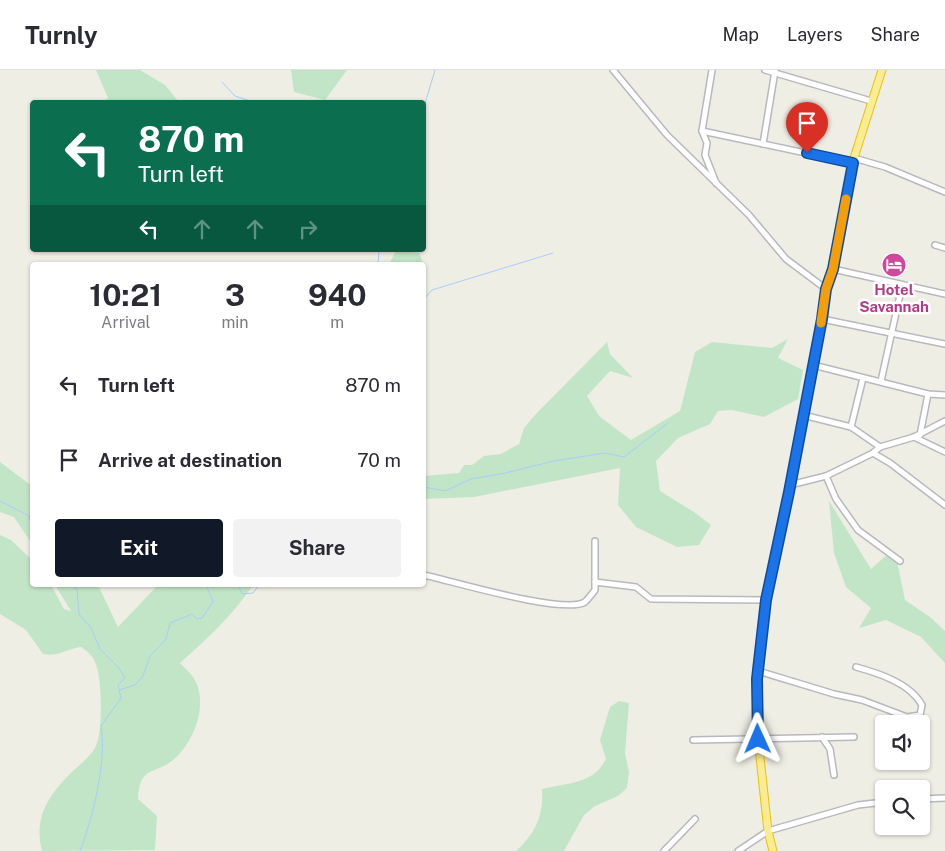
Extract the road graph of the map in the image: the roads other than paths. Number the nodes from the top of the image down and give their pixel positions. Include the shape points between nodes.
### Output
1 (613, 70) edge
2 (712, 70) edge
3 (764, 70) edge
4 (882, 70) edge
5 (775, 72) edge
6 (871, 101) junction
7 (702, 131) junction
8 (763, 144) junction
9 (854, 161) junction
10 (717, 187) junction
11 (945, 192) edge
12 (936, 245) dead end
13 (945, 248) edge
14 (833, 269) junction
15 (902, 286) junction
16 (826, 289) junction
17 (945, 294) edge
18 (822, 319) junction
19 (892, 332) junction
20 (945, 344) edge
21 (813, 365) junction
22 (864, 378) junction
23 (882, 381) junction
24 (928, 394) junction
25 (945, 395) edge
26 (803, 415) junction
27 (945, 421) edge
28 (851, 427) junction
29 (920, 435) junction
30 (914, 437) junction
31 (880, 448) junction
32 (945, 452) edge
33 (874, 453) junction
34 (826, 476) junction
35 (790, 485) junction
36 (945, 505) edge
37 (595, 541) dead end
38 (900, 561) dead end
39 (426, 575) edge
40 (595, 582) junction
41 (766, 600) junction
42 (856, 667) dead end
43 (758, 671) junction
44 (822, 737) junction
45 (854, 737) dead end
46 (758, 739) junction
47 (693, 740) dead end
48 (834, 775) dead end
49 (945, 798) edge
50 (930, 799) edge
51 (875, 803) edge
52 (695, 819) dead end
53 (768, 831) junction
54 (664, 851) edge
55 (738, 851) edge
56 (773, 851) edge

1 - 10 street via 667,135
2 - 7 street
3 - 5 street
4 - 6 highway
5 - 6 street
5 - 8 street
6 - 9 highway
7 - 8 street
7 - 10 street via 707,143 705,155
8 - 9 street
9 - 11 street via 885,167
9 - 14 highway
10 - 16 street via 749,215 786,259
12 - 13 street
14 - 15 street
14 - 16 highway
15 - 17 street
15 - 19 street
16 - 18 highway
18 - 19 street
18 - 21 highway
19 - 20 street
19 - 23 street
21 - 22 street
21 - 26 highway
22 - 23 street
22 - 28 street
23 - 24 street
24 - 25 street
24 - 29 street
26 - 28 street
26 - 35 highway
27 - 29 street
28 - 31 street
29 - 30 street
30 - 31 street
30 - 32 street
31 - 33 street
33 - 34 street
33 - 36 street
34 - 35 street
34 - 38 street via 836,499 858,530
35 - 41 highway
37 - 40 street
39 - 40 street via 495,594 564,606 584,602 595,590
40 - 41 street via 636,587 651,599
41 - 43 highway
42 - 43 street via 884,676 917,697 922,705 920,715 907,717 862,700
43 - 46 highway
44 - 45 street
44 - 46 street
44 - 48 street via 830,749
46 - 47 street
46 - 53 highway
49 - 50 street
51 - 53 street
52 - 54 street
53 - 55 street
53 - 56 highway

